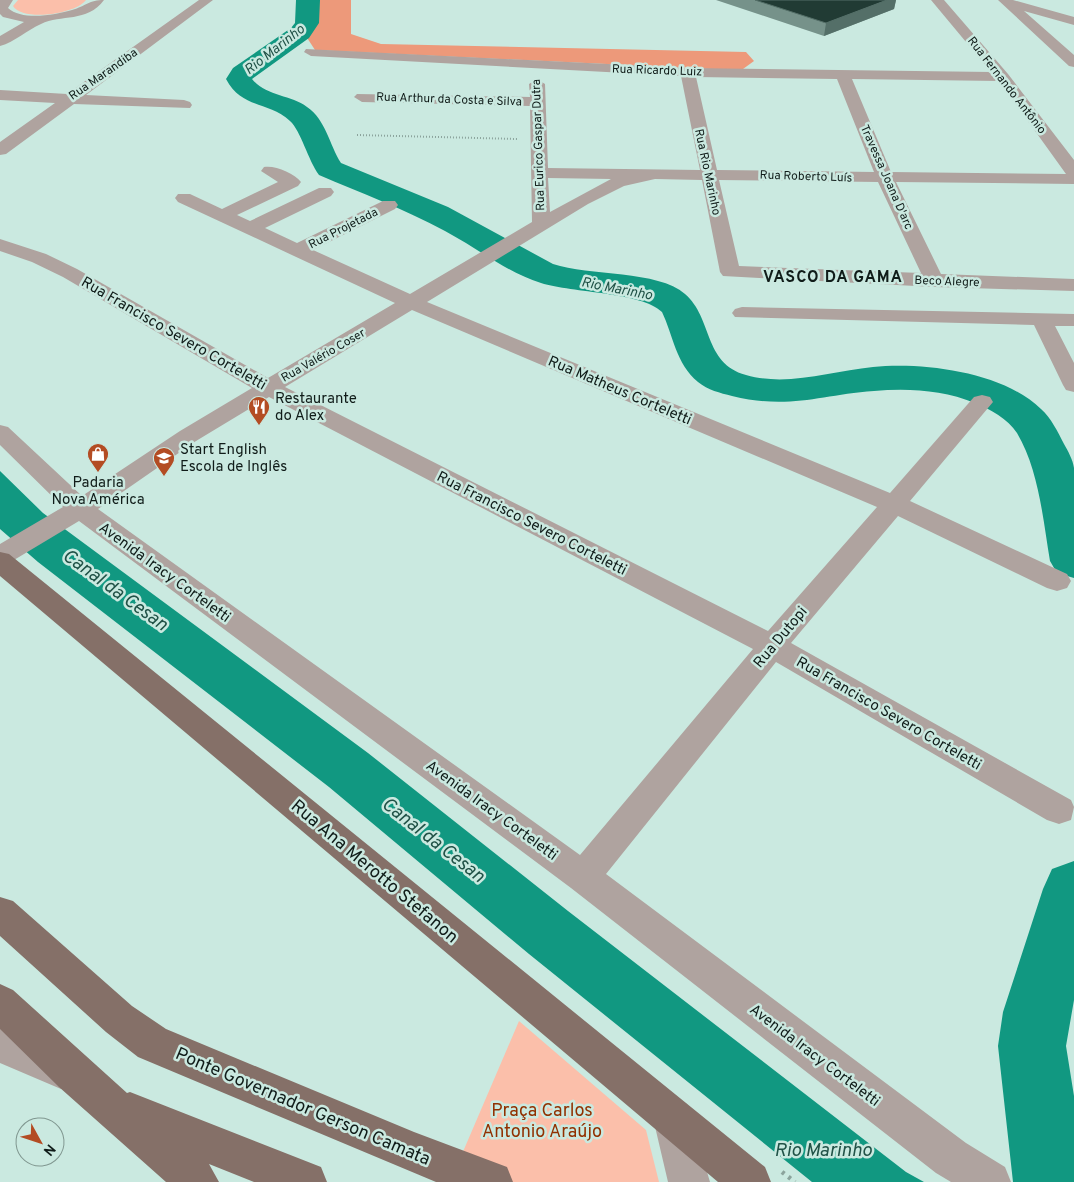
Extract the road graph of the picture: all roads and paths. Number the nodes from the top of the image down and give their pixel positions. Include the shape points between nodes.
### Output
1 (7, 0) edge
2 (98, 0) edge
3 (207, 0) edge
4 (937, 0) edge
5 (1005, 1) edge
6 (39, 19) junction
7 (1074, 21) edge
8 (0, 42) edge
9 (311, 52) dead end
10 (1074, 63) edge
11 (536, 66) junction
12 (688, 72) junction
13 (842, 73) junction
14 (1003, 77) junction
15 (0, 95) edge
16 (362, 96) dead end
17 (69, 99) junction
18 (537, 102) junction
19 (184, 105) dead end
20 (357, 135) dead end
21 (537, 140) junction
22 (0, 150) edge
23 (270, 171) dead end
24 (1074, 172) edge
25 (538, 173) junction
26 (656, 174) junction
27 (708, 174) junction
28 (885, 178) junction
29 (1074, 180) edge
30 (325, 192) dead end
31 (184, 198) dead end
32 (389, 205) dead end
33 (221, 216) junction
34 (541, 225) junction
35 (249, 229) junction
36 (0, 245) edge
37 (296, 251) junction
38 (730, 272) joint
39 (934, 281) junction
40 (1074, 285) edge
41 (410, 302) junction
42 (742, 313) dead end
43 (1041, 319) junction
44 (1074, 320) edge
45 (1074, 385) edge
46 (267, 387) junction
47 (982, 402) dead end
48 (0, 432) edge
49 (894, 504) junction
50 (68, 516) junction
51 (4, 555) edge
52 (1057, 581) dead end
53 (772, 646) junction
54 (1059, 810) dead end
55 (583, 877) junction
56 (0, 912) edge
57 (0, 1003) edge
58 (0, 1044) edge
59 (73, 1073) junction
60 (673, 1118) junction
61 (198, 1182) edge
62 (306, 1182) edge
63 (492, 1182) edge
64 (689, 1182) edge
65 (750, 1182) edge
66 (990, 1182) edge

1 - 6 street via 1,8 8,15
2 - 6 street via 80,12
3 - 17 street, Rua Marandiba
4 - 14 street, Rua Fernando Antônio
5 - 7 street
5 - 10 street
6 - 8 street
9 - 11 street, Rua Ricardo Luiz
11 - 12 street, Rua Ricardo Luiz
11 - 18 street, Rua Eurico Gaspar Dutra
12 - 13 street, Rua Ricardo Luiz
12 - 27 street, Rua Rio Marinho
13 - 14 street, Rua Ricardo Luiz
13 - 28 street, Travessa Joana D'arc
14 - 24 street, Rua Fernando Antônio
15 - 17 street
16 - 18 street, Rua Arthur da Costa e Silva
17 - 19 street
17 - 22 street, Rua Marandiba
18 - 21 street, Rua Eurico Gaspar Dutra
20 - 21 path
21 - 25 street, Rua Eurico Gaspar Dutra
23 - 33 street via 292,182
25 - 26 street, Rua Roberto Luís
25 - 34 street, Rua Eurico Gaspar Dutra
26 - 27 street, Rua Roberto Luís
26 - 34 street, Rua Valério Coser via 605,188
27 - 28 street, Rua Roberto Luís
27 - 38 street, Rua Rio Marinho
28 - 29 street, Rua Roberto Luís
28 - 39 street, Travessa Joana D'arc
30 - 35 street
31 - 33 street, Rua Matheus Corteletti
32 - 37 street, Rua Projetada
33 - 35 street, Rua Matheus Corteletti
34 - 41 street, Rua Valério Coser
35 - 37 street, Rua Matheus Corteletti
36 - 46 street, Rua Francisco Severo Corteletti via 70,273
37 - 41 street, Rua Matheus Corteletti
38 - 39 street, Beco Alegre
39 - 40 street, Beco Alegre
41 - 46 street, Rua Valério Coser
41 - 49 street, Rua Matheus Corteletti
42 - 43 street
43 - 44 street
43 - 45 street
46 - 50 street, Rua Valério Coser
46 - 53 street, Rua Francisco Severo Corteletti
47 - 49 street, Rua Dutopi
48 - 50 street, Avenida Iracy Corteletti
49 - 52 street, Rua Matheus Corteletti
49 - 53 street, Rua Dutopi
50 - 51 street, Rua Valério Coser
50 - 55 street, Avenida Iracy Corteletti
51 - 60 main road, Rua Ana Merotto Stefanon
53 - 54 street, Rua Francisco Severo Corteletti
53 - 55 street, Rua Dutopi
55 - 66 street, Avenida Iracy Corteletti via 951,1158
56 - 63 main road, Ponte Governador Gerson Camata via 119,1019 152,1043 414,1153
57 - 59 main road
58 - 59 street
59 - 61 main road
59 - 62 main road via 136,1116
60 - 64 street
60 - 65 main road, Rua Ana Merotto Stefanon

